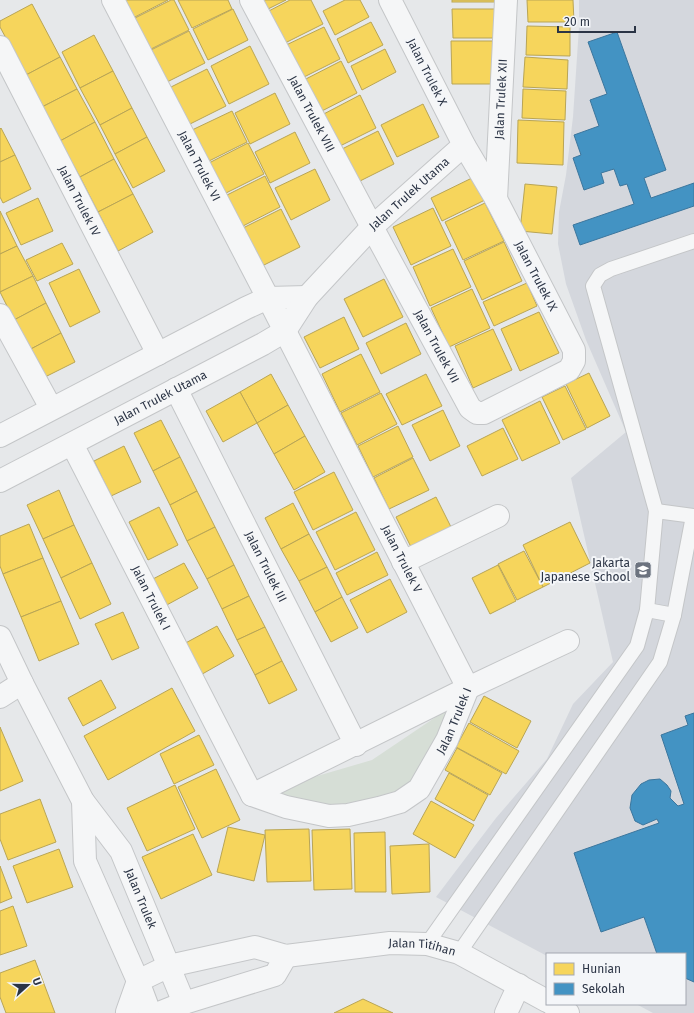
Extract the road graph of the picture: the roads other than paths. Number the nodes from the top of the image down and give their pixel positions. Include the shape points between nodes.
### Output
1 (113, 0) edge
2 (251, 0) edge
3 (390, 0) edge
4 (506, 0) edge
5 (0, 47) edge
6 (464, 144) junction
7 (496, 199) junction
8 (372, 227) junction
9 (694, 241) edge
10 (307, 297) junction
11 (268, 298) junction
12 (0, 315) edge
13 (285, 331) junction
14 (158, 354) junction
15 (176, 389) junction
16 (528, 390) joint
17 (51, 408) junction
18 (0, 436) edge
19 (72, 444) junction
20 (0, 481) edge
21 (656, 511) junction
22 (498, 516) dead end
23 (693, 516) edge
24 (403, 562) junction
25 (648, 610) junction
26 (674, 615) junction
27 (0, 637) edge
28 (568, 641) dead end
29 (22, 684) junction
30 (468, 688) junction
31 (0, 697) edge
32 (356, 744) junction
33 (252, 796) junction
34 (83, 801) junction
35 (427, 944) junction
36 (459, 953) junction
37 (286, 956) junction
38 (169, 966) junction
39 (138, 981) junction
40 (519, 985) junction
41 (546, 1000) edge
42 (184, 1003) junction
43 (554, 1005) edge
44 (128, 1013) edge
45 (150, 1013) edge
46 (159, 1013) edge
47 (506, 1013) edge
48 (568, 1013) edge

1 - 11 street, Jalan Trulek VI
2 - 8 street, Jalan Trulek VIII
3 - 6 street, Jalan Trulek X
4 - 7 street, Jalan Trulek XII
5 - 14 street, Jalan Trulek IV
6 - 7 street, Jalan Trulek IX
6 - 8 street, Jalan Trulek Utama
7 - 16 street, Jalan Trulek IX via 574,350 574,362 569,370
8 - 10 street, Jalan Trulek Utama
8 - 16 street, Jalan Trulek VII via 470,408 476,413 484,413
9 - 21 lane via 612,269 600,275 593,286
10 - 11 street
10 - 13 street, Jalan Trulek Utama
11 - 13 street, Jalan Trulek VI
11 - 14 street
12 - 17 street
13 - 15 street, Jalan Trulek Utama
13 - 24 street, Jalan Trulek V
14 - 17 street
15 - 19 street, Jalan Trulek Utama
15 - 32 street, Jalan Trulek III
17 - 18 street
19 - 20 street, Jalan Trulek Utama
19 - 33 street, Jalan Trulek I
21 - 23 lane
21 - 25 lane
22 - 24 street
23 - 26 lane
24 - 30 street, Jalan Trulek V
25 - 26 lane
25 - 35 lane via 637,646
26 - 36 lane via 660,662
27 - 29 street, Jalan Trulek
28 - 30 street
29 - 31 street
29 - 34 street, Jalan Trulek
30 - 32 street, Jalan Trulek I
30 - 33 street, Jalan Trulek I via 447,740 419,789 400,802 348,815 329,816 286,807
32 - 33 street, Jalan Trulek I
34 - 38 street, Jalan Trulek via 121,851
34 - 39 street, Jalan Trulek via 85,861
35 - 36 street, Jalan Titihan
35 - 37 street, Jalan Titihan via 390,943
36 - 40 street, Jalan Titihan
37 - 38 street, Jalan Titihan via 255,947
37 - 42 street via 275,975
38 - 39 street, Jalan Titihan
38 - 42 street, Jalan Trulek
39 - 44 street
39 - 45 street, Jalan Trulek
40 - 41 street, Jalan Titihan
40 - 47 street
42 - 46 street
43 - 48 street

